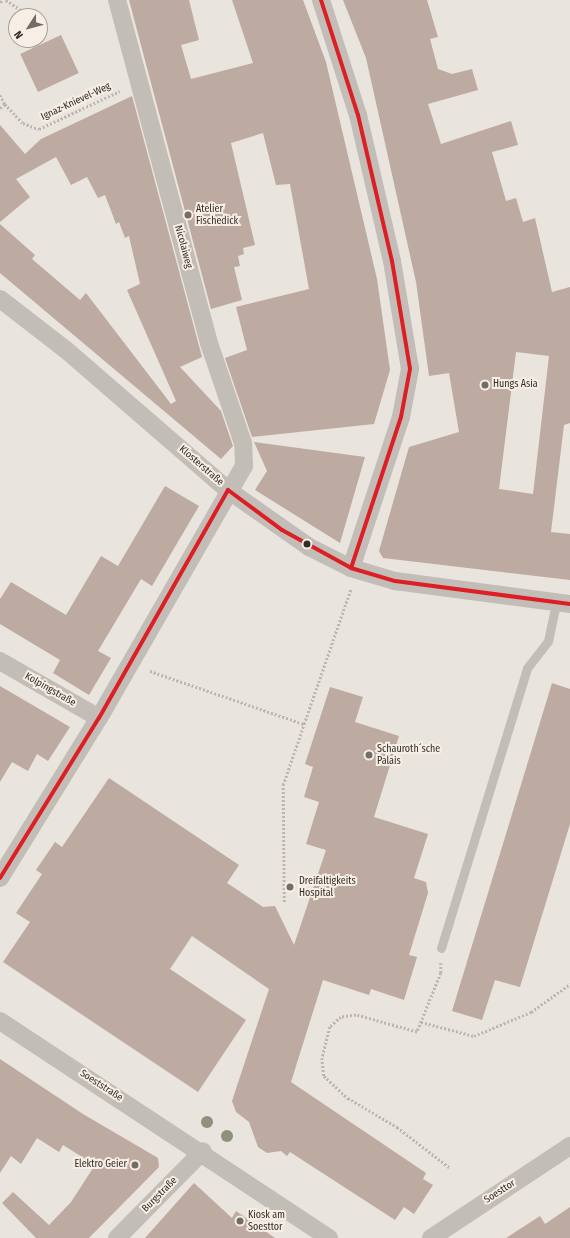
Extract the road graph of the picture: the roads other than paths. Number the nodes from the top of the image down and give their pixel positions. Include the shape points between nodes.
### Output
1 (117, 0) edge
2 (322, 0) edge
3 (0, 299) edge
4 (228, 490) junction
5 (354, 569) junction
6 (563, 604) edge
7 (0, 661) edge
8 (100, 718) junction
9 (0, 878) edge
10 (441, 948) road end
11 (0, 1021) edge
12 (570, 1146) edge
13 (203, 1151) junction
14 (117, 1238) edge
15 (329, 1238) edge
16 (431, 1238) edge

1 - 4 street, Nicolaiweg via 209,343 243,443 244,466
2 - 5 street via 358,115 392,262 410,369 401,418
3 - 4 street, Klosterstraße via 65,349
4 - 5 street, Klosterstraße via 282,530
4 - 8 street, Nicolaiweg
5 - 6 street, Klosterstraße via 395,581
6 - 10 lane via 548,641 526,668
7 - 8 street, Kolpingstraße
8 - 9 street, Nicolaiweg
11 - 13 street, Soeststraße
12 - 16 street, Soesttor
13 - 14 street, Burgstraße
13 - 15 street

